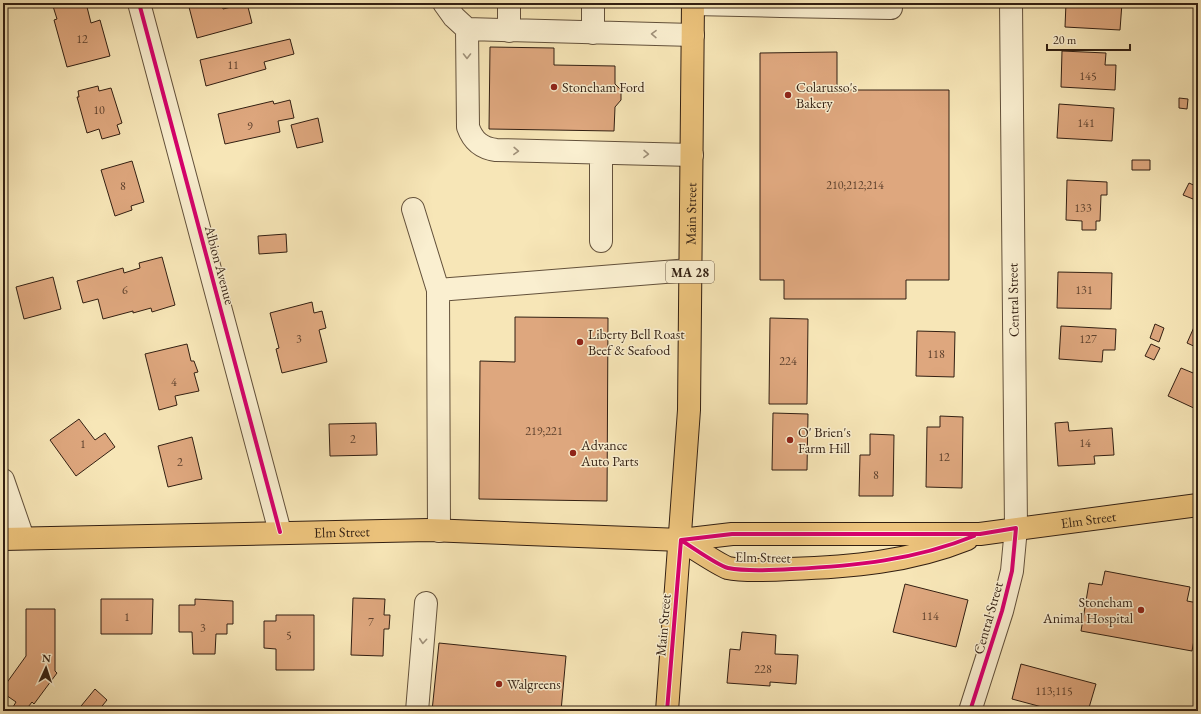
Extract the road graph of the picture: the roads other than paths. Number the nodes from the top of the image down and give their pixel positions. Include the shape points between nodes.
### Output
1 (139, 3) edge
2 (444, 3) edge
3 (509, 3) edge
4 (593, 3) edge
5 (891, 3) edge
6 (1010, 3) edge
7 (693, 4) edge
8 (781, 4) edge
9 (467, 29) junction
10 (509, 31) junction
11 (593, 33) junction
12 (693, 35) junction
13 (601, 153) junction
14 (692, 155) junction
15 (413, 208) dead end
16 (601, 241) dead end
17 (690, 270) junction
18 (438, 290) junction
19 (3, 480) edge
20 (1198, 504) edge
21 (1016, 528) junction
22 (439, 530) junction
23 (280, 532) junction
24 (980, 534) junction
25 (13, 538) edge
26 (681, 540) junction
27 (426, 603) dead end
28 (417, 711) edge
29 (667, 711) edge
30 (970, 711) edge

1 - 23 street, Albion Avenue
2 - 9 street
3 - 10 street
4 - 11 street
5 - 8 street via 891,8
6 - 21 street, Central Street
7 - 8 street
7 - 12 main road, Main Street / MA 28
9 - 10 street
9 -> 13 street via 468,127 476,142 485,148 496,150
10 - 11 street
12 -> 11 street
12 - 14 main road, Main Street / MA 28
13 -> 14 street
13 - 16 street
14 - 17 main road, Main Street / MA 28
15 - 18 street
17 - 18 street
17 - 26 main road, Main Street / MA 28 via 689,410
18 - 22 street
19 - 25 street
20 - 21 main road, Elm Street
21 - 24 main road, Elm Street
21 - 30 street, Central Street via 1012,571 1002,611
22 - 23 main road, Elm Street
22 - 26 main road, Elm Street
23 - 25 main road, Elm Street
24 - 26 main road, Elm Street via 732,534
24 - 26 main road, Elm Street via 935,551 888,561 843,567 773,570 727,568
26 - 29 main road, Main Street / MA 28
27 -> 28 street

